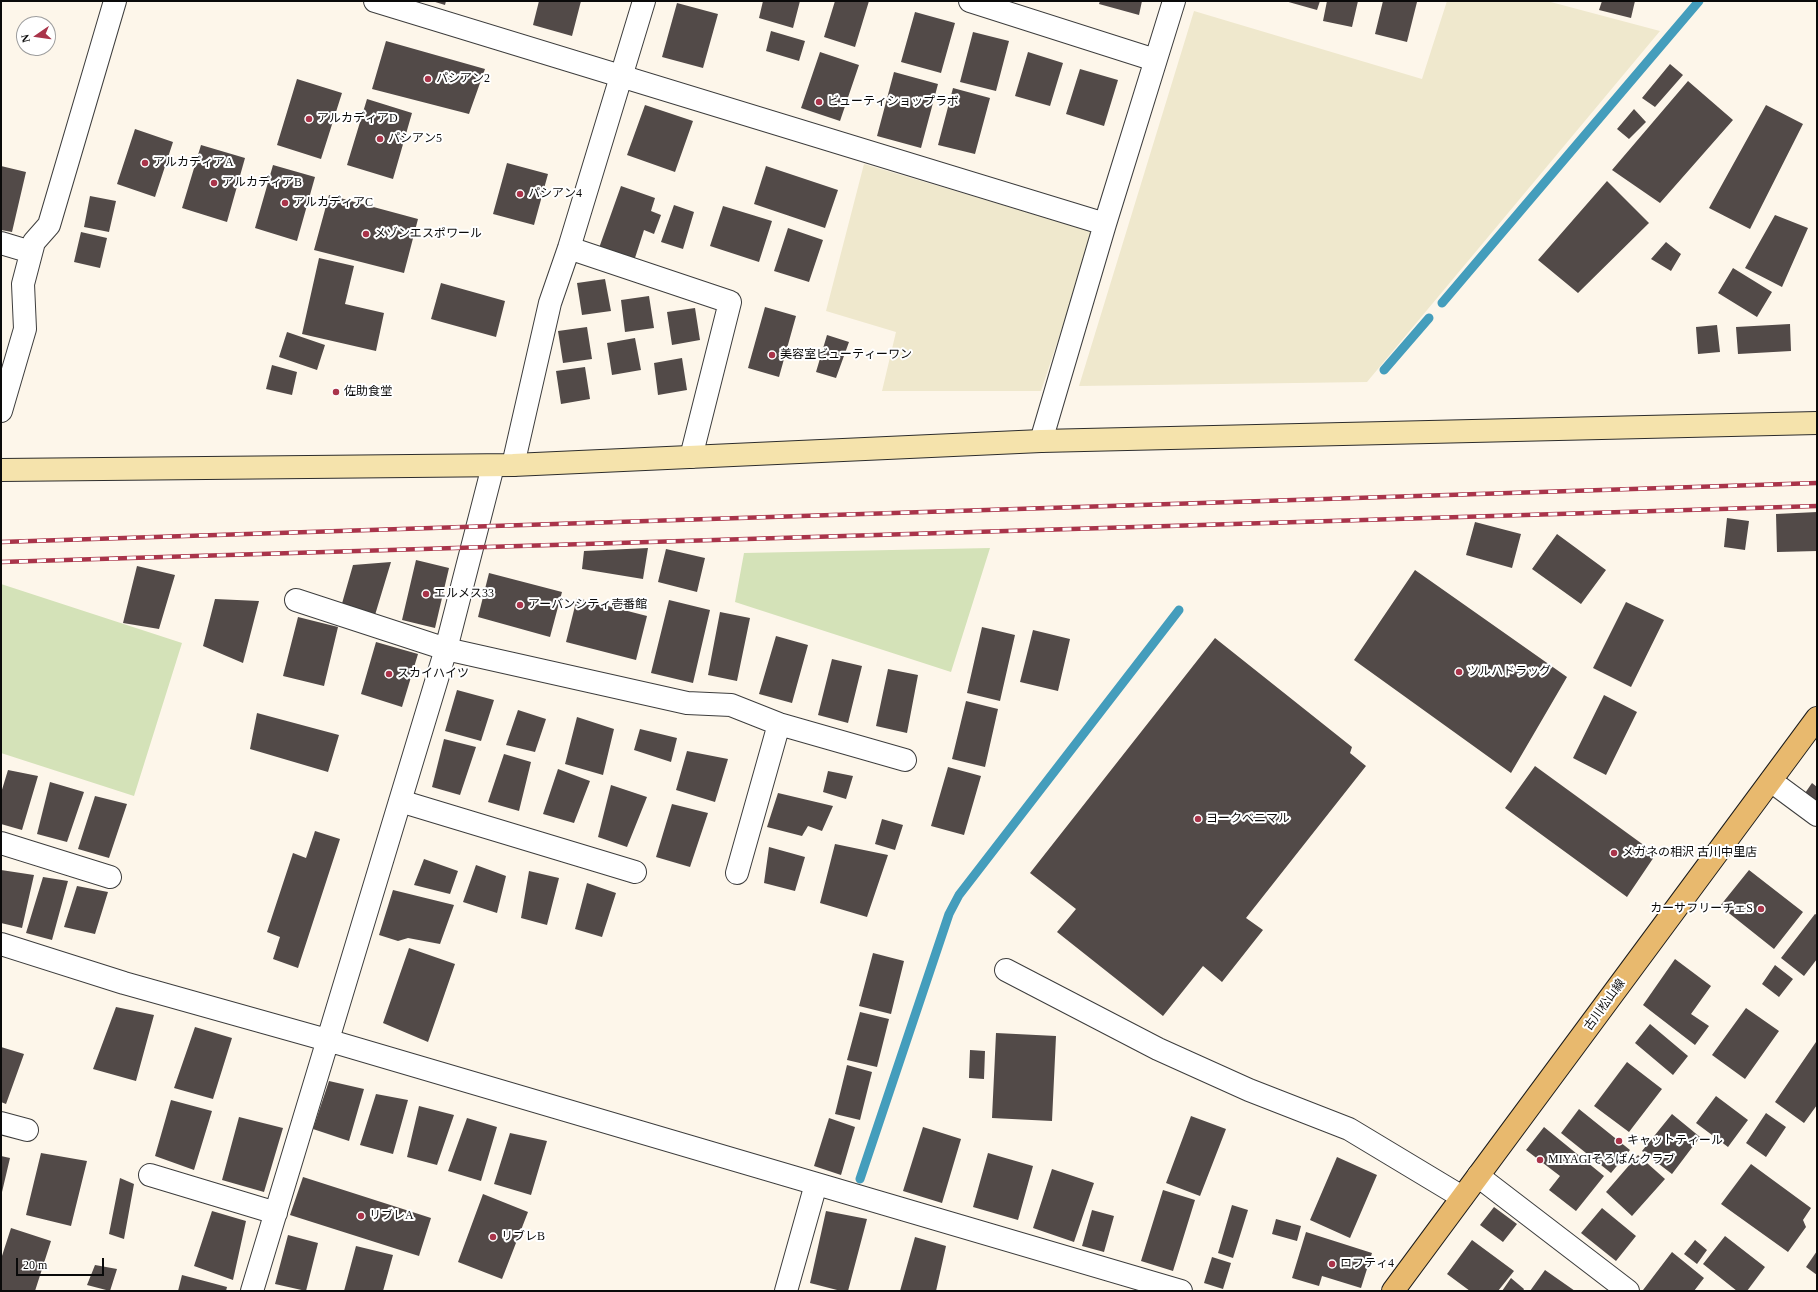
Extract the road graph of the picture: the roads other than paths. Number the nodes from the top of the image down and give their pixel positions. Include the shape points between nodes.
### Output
1 (115, 1) edge
2 (375, 1) edge
3 (644, 1) edge
4 (970, 1) edge
5 (1174, 1) edge
6 (1156, 60) junction
7 (621, 77) junction
8 (1105, 224) junction
9 (1, 243) edge
10 (569, 248) junction
11 (31, 252) junction
12 (1, 412) edge
13 (1817, 423) edge
14 (1040, 441) junction
15 (691, 457) junction
16 (503, 466) junction
17 (1, 470) edge
18 (296, 600) dead end
19 (446, 649) junction
20 (1817, 718) edge
21 (779, 724) junction
22 (905, 760) dead end
23 (1771, 781) junction
24 (400, 801) junction
25 (1817, 816) edge
26 (1, 843) edge
27 (635, 872) dead end
28 (737, 873) dead end
29 (110, 877) dead end
30 (1, 944) edge
31 (1006, 970) dead end
32 (327, 1040) junction
33 (1, 1123) edge
34 (27, 1130) dead end
35 (150, 1175) dead end
36 (1478, 1176) junction
37 (816, 1184) junction
38 (1462, 1197) junction
39 (276, 1213) junction
40 (254, 1291) edge
41 (786, 1291) edge
42 (1181, 1291) edge
43 (1393, 1291) edge
44 (1628, 1291) edge

1 - 11 street via 49,225 34,242
2 - 7 street
3 - 7 street
4 - 6 street
5 - 6 street
6 - 8 street
7 - 8 street
7 - 10 street
8 - 14 street
9 - 11 street
10 - 15 street via 730,302
10 - 16 street via 550,303
11 - 12 street via 22,284 25,329
13 - 14 street
14 - 15 street
15 - 16 street
16 - 17 street
16 - 19 street
18 - 19 street
19 - 21 street via 687,703 731,705
19 - 24 street
20 - 23 main road, 古川松山線
21 - 22 street
21 - 28 street
23 - 25 street
23 - 36 main road, 古川松山線
24 - 27 street
24 - 32 street
26 - 29 street
30 - 32 street via 124,983
31 - 38 street via 1158,1049 1249,1090 1349,1129
32 - 37 street
32 - 39 street
33 - 34 street
35 - 39 street
36 - 38 main road, 古川松山線
36 - 44 street
37 - 41 street
37 - 42 street
38 - 43 main road, 古川松山線
39 - 40 street

